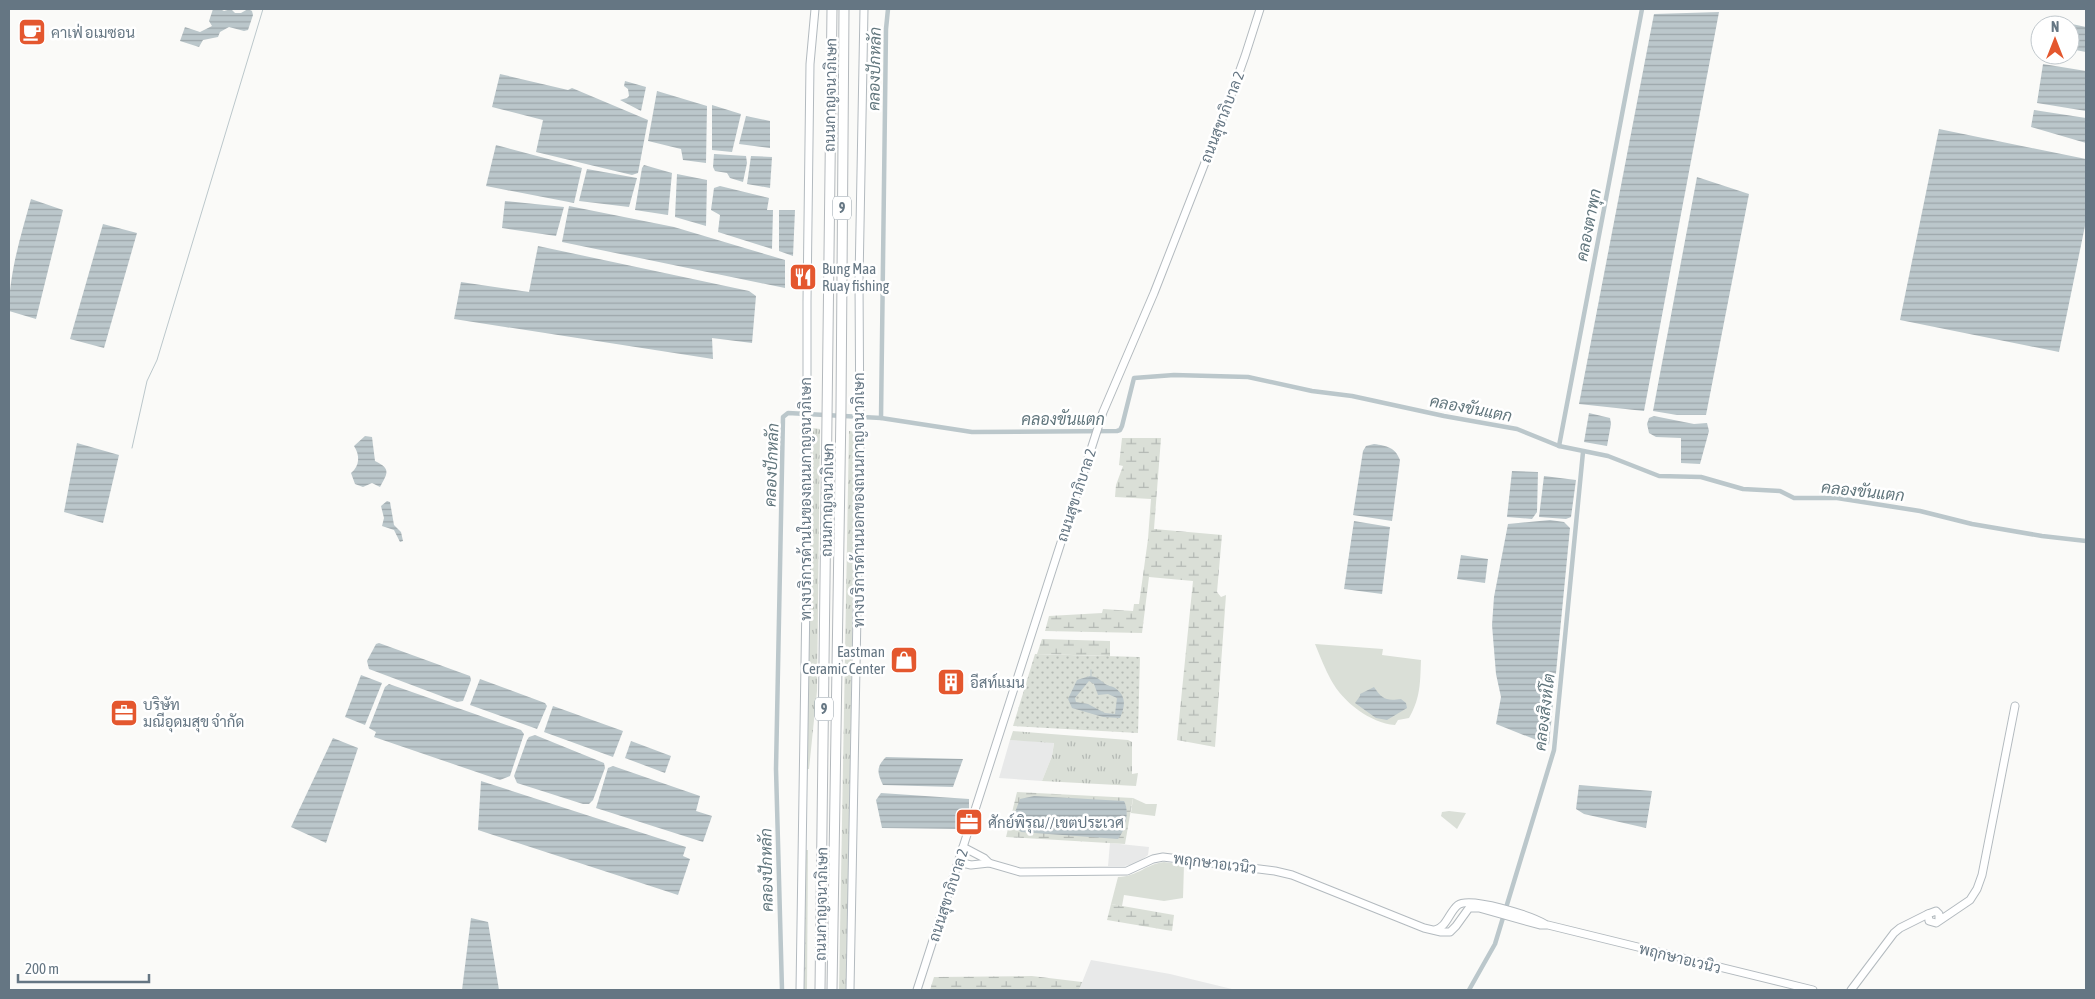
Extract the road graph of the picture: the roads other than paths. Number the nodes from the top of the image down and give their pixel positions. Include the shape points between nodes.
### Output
1 (815, 9) edge
2 (832, 9) edge
3 (844, 9) edge
4 (864, 9) edge
5 (1260, 9) edge
6 (2015, 706) dead end
7 (963, 847) junction
8 (958, 862) junction
9 (989, 863) junction
10 (1483, 907) junction
11 (1938, 916) junction
12 (1929, 918) junction
13 (1435, 930) junction
14 (800, 990) edge
15 (818, 990) edge
16 (832, 990) edge
17 (850, 990) edge
18 (917, 990) edge
19 (1813, 990) edge
20 (1851, 990) edge

1 - 14 street, ทางบริการด้านในของถนนกาญจนาภิเษก via 810,64
2 - 15 highway, ถนนกาญจนาภิเษก / 9
3 - 16 highway, ถนนกาญจนาภิเษก / 9
4 - 17 street, ทางบริการด้านนอกของถนนกาญจนาภิเษก
5 - 7 street, ถนนสุขาภิบาล 2 via 1226,109 1102,416
6 - 11 street via 1980,882 1970,900 1950,914
7 - 8 street, ถนนสุขาภิบาล 2
7 - 9 street, พฤกษาอเวนิว
8 - 9 street, พฤกษาอเวนิว via 971,865
8 - 18 street, ถนนสุขาภิบาล 2
9 - 13 street, พฤกษาอเวนิว via 1020,872 1127,871 1163,857 1254,868 1292,875
10 - 13 street via 1469,908 1450,932
10 - 13 street, พฤกษาอเวนิว via 1467,901 1461,903 1444,925
10 - 19 street, พฤกษาอเวนิว
11 - 12 street via 1934,923
11 - 12 street via 1932,911
12 - 20 street via 1916,920 1894,933

